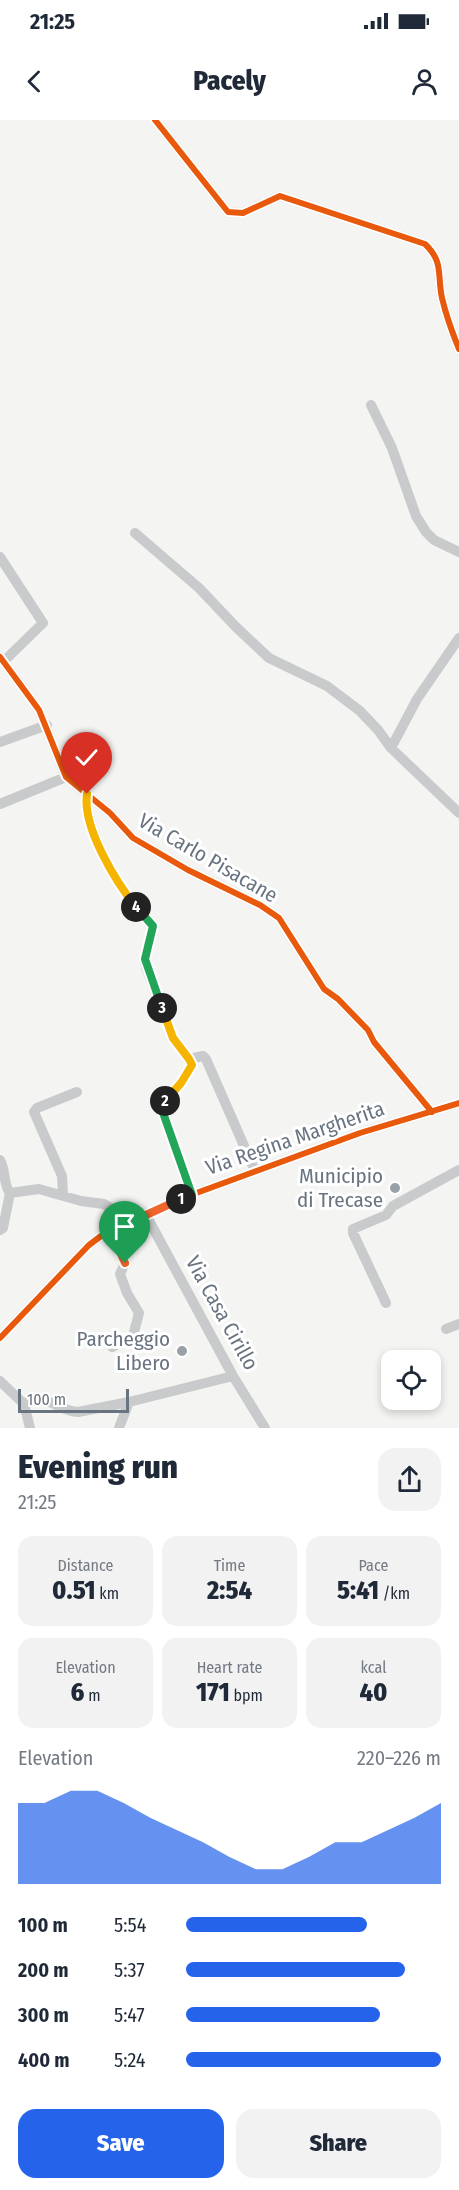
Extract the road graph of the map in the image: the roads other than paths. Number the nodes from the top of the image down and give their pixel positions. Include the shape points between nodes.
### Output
1 (155, 120) edge
2 (459, 349) edge
3 (371, 405) dead end
4 (135, 533) dead end
5 (459, 552) edge
6 (0, 557) edge
7 (459, 638) edge
8 (2, 659) edge
9 (46, 725) junction
10 (0, 742) edge
11 (391, 748) junction
12 (66, 777) junction
13 (87, 794) junction
14 (0, 804) edge
15 (459, 813) edge
16 (189, 1059) junction
17 (77, 1092) dead end
18 (459, 1103) edge
19 (432, 1112) junction
20 (0, 1161) edge
21 (459, 1170) edge
22 (255, 1171) junction
23 (10, 1193) junction
24 (63, 1195) junction
25 (192, 1195) junction
26 (146, 1215) junction
27 (116, 1228) junction
28 (0, 1230) edge
29 (386, 1303) dead end
30 (24, 1311) junction
31 (459, 1324) edge
32 (446, 1329) dead end
33 (0, 1338) edge
34 (0, 1345) edge
35 (112, 1347) dead end
36 (233, 1376) junction
37 (0, 1381) edge
38 (129, 1402) junction
39 (24, 1404) junction
40 (30, 1428) edge
41 (119, 1428) edge
42 (265, 1428) edge

1 - 2 street via 228,212 243,213 280,196 425,244 435,254 442,297
3 - 5 street via 392,448 416,516 434,540
4 - 11 street via 200,588 268,658 335,693 360,711
6 - 8 street via 43,623
7 - 11 street via 417,699
8 - 9 street, Via Carlo Pisacane
9 - 10 street
9 - 12 street, Via Carlo Pisacane
11 - 15 street
12 - 13 street, Via Carlo Pisacane
12 - 14 street
13 - 16 street via 88,811 102,850 128,897 153,926 146,967 173,1038
13 - 19 street, Via Carlo Pisacane via 133,838 279,918 324,989 368,1030
16 - 22 street via 206,1059
16 - 25 street via 192,1068 161,1107
17 - 24 street via 34,1112 62,1176
18 - 19 street, Via Regina Margherita
19 - 22 street, Via Regina Margherita
20 - 23 street
21 - 29 street via 393,1206 386,1215 352,1229
22 - 25 street, Via Regina Margherita
23 - 24 street via 39,1189
23 - 28 street
24 - 27 street via 114,1210
25 - 26 street, Via Regina Margherita
26 - 27 street, Via Regina Margherita
26 - 36 street, Via Casa Cirillo
27 - 30 street, Via Regina Margherita via 95,1239
27 - 35 street via 125,1263 120,1274 139,1310 133,1336
30 - 33 street
30 - 34 street via 24,1319
31 - 32 street
36 - 38 street
36 - 42 street, Via Casa Cirillo
37 - 39 street
38 - 39 street via 78,1412 39,1398
38 - 41 street
39 - 40 street

